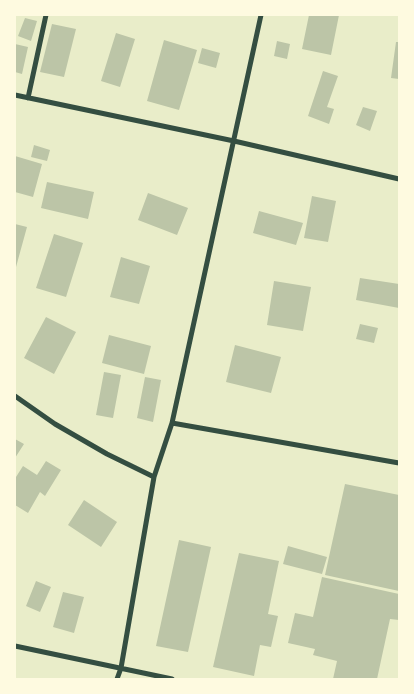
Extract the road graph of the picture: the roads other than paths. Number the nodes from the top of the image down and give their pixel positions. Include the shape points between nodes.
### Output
1 (46, 15) edge
2 (261, 15) edge
3 (15, 95) edge
4 (28, 98) junction
5 (234, 141) junction
6 (399, 179) edge
7 (15, 396) edge
8 (172, 423) junction
9 (399, 463) edge
10 (154, 477) junction
11 (15, 646) edge
12 (121, 668) junction
13 (118, 679) edge
14 (172, 679) edge

1 - 4 street
2 - 5 street
3 - 4 street
4 - 5 street
5 - 6 street
5 - 8 street
7 - 10 street via 55,424
8 - 9 street
8 - 10 street
10 - 12 street
11 - 12 street
12 - 13 street
12 - 14 street

